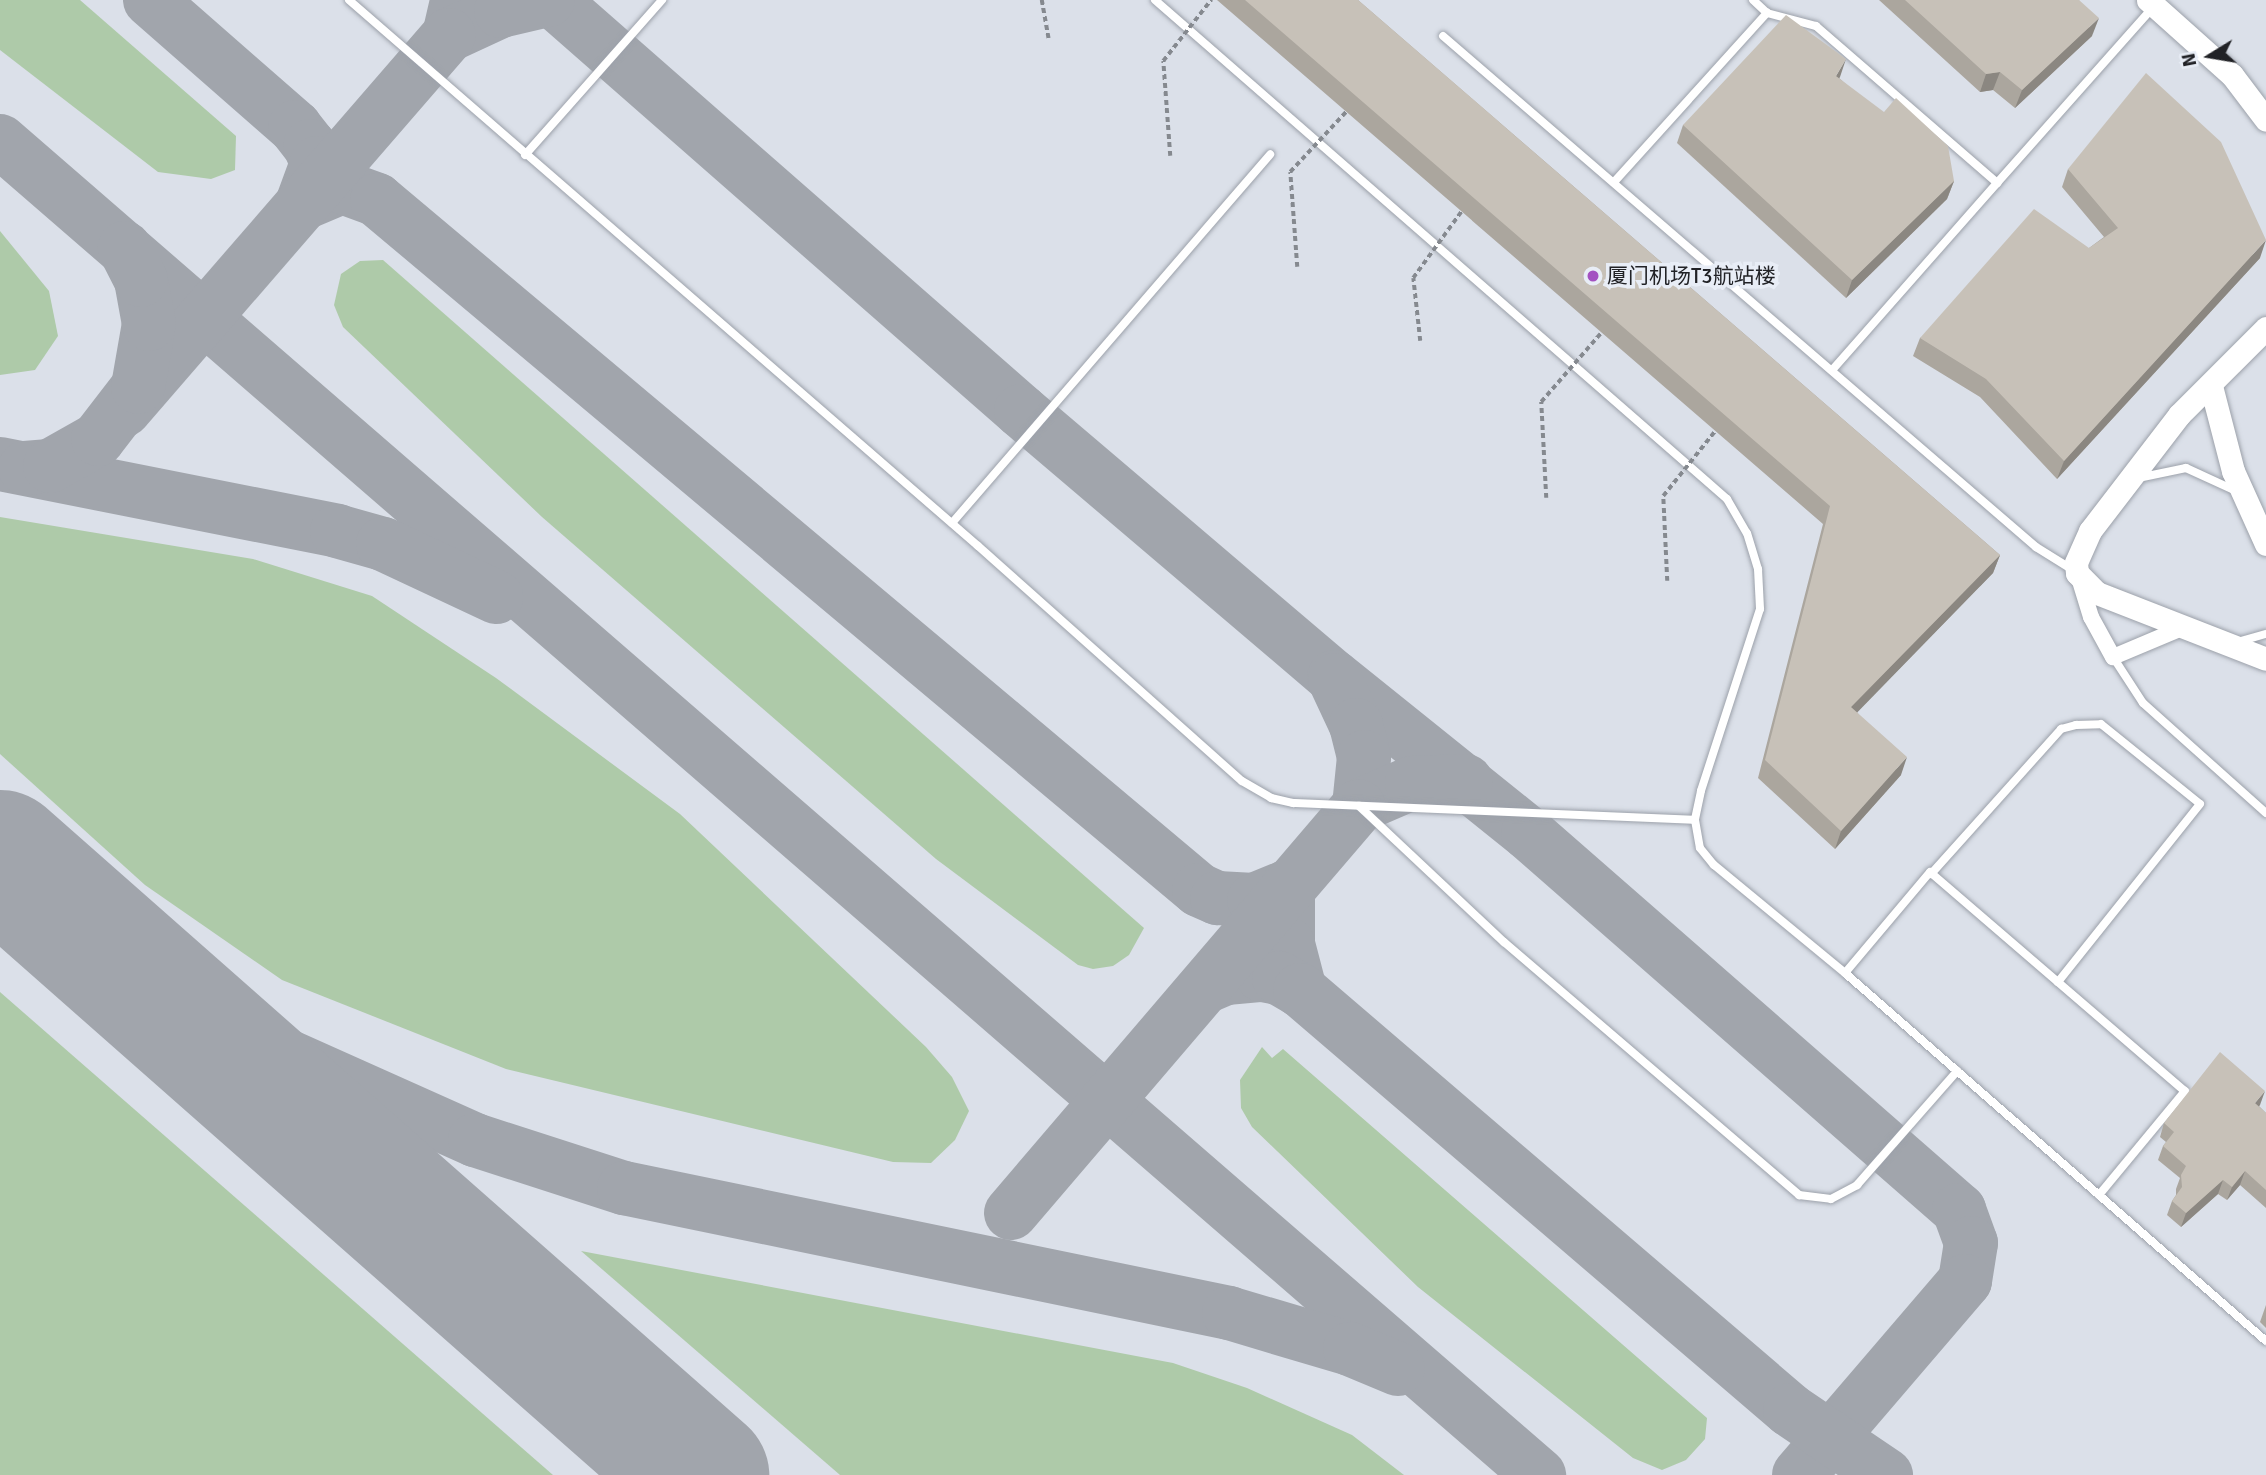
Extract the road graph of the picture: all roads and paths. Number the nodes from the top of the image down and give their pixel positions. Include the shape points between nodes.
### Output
1 (349, 0) edge
2 (662, 0) edge
3 (1042, 0) edge
4 (1155, 0) edge
5 (1211, 0) edge
6 (1753, 0) edge
7 (2151, 3) edge
8 (1768, 13) junction
9 (1443, 36) dead end
10 (1049, 38) dead end
11 (1346, 112) dead end
12 (2266, 120) edge
13 (1270, 154) dead end
14 (525, 155) junction
15 (1170, 156) dead end
16 (1615, 181) junction
17 (1997, 183) junction
18 (1461, 212) dead end
19 (1297, 267) dead end
20 (2266, 328) edge
21 (1601, 333) dead end
22 (1420, 341) dead end
23 (1834, 368) junction
24 (2211, 386) junction
25 (1715, 431) dead end
26 (2124, 484) junction
27 (2245, 497) junction
28 (1546, 498) dead end
29 (952, 523) junction
30 (2266, 544) edge
31 (2077, 573) junction
32 (1667, 581) dead end
33 (2189, 629) junction
34 (2266, 634) edge
35 (2113, 657) junction
36 (2266, 659) edge
37 (1359, 806) junction
38 (2266, 813) edge
39 (1695, 820) junction
40 (1931, 874) junction
41 (1845, 973) junction
42 (2058, 982) junction
43 (1957, 1071) junction
44 (2099, 1195) junction
45 (2266, 1341) edge

1 - 14 lane
2 - 14 lane
3 - 10 path
4 - 39 lane via 1727,499 1747,533 1758,569 1760,609
5 - 15 path, bridge via 1163,61
6 - 8 lane
7 - 12 main road via 2232,75
7 - 17 lane
8 - 16 lane
8 - 17 lane via 1816,26
9 - 16 lane
11 - 19 path, bridge via 1290,172
13 - 29 lane
14 - 29 lane
16 - 23 lane
17 - 23 lane
18 - 22 path, bridge via 1413,278
20 - 24 main road
21 - 28 path, bridge via 1541,402
23 - 31 lane via 2036,547
24 - 26 main road via 2179,415
24 - 27 main road via 2220,431
25 - 32 path, bridge via 1663,496
26 - 27 lane via 2171,468 2186,468
26 - 31 main road via 2077,552
27 - 30 main road
29 - 37 lane via 1242,781 1293,803
31 - 33 main road via 2097,593
31 - 35 street via 2091,617
33 - 34 lane via 2236,641
33 - 35 street
33 - 36 main road
35 - 38 lane via 2143,703
37 - 39 lane
37 - 43 lane via 1503,942 1799,1195 1831,1199 1857,1185
39 - 41 lane via 1700,848 1714,865
40 - 41 lane
40 - 42 lane
40 - 42 lane via 2061,729 2076,725 2101,724 2200,804
41 - 43 lane
42 - 44 lane via 2185,1091
43 - 44 lane
44 - 45 lane

